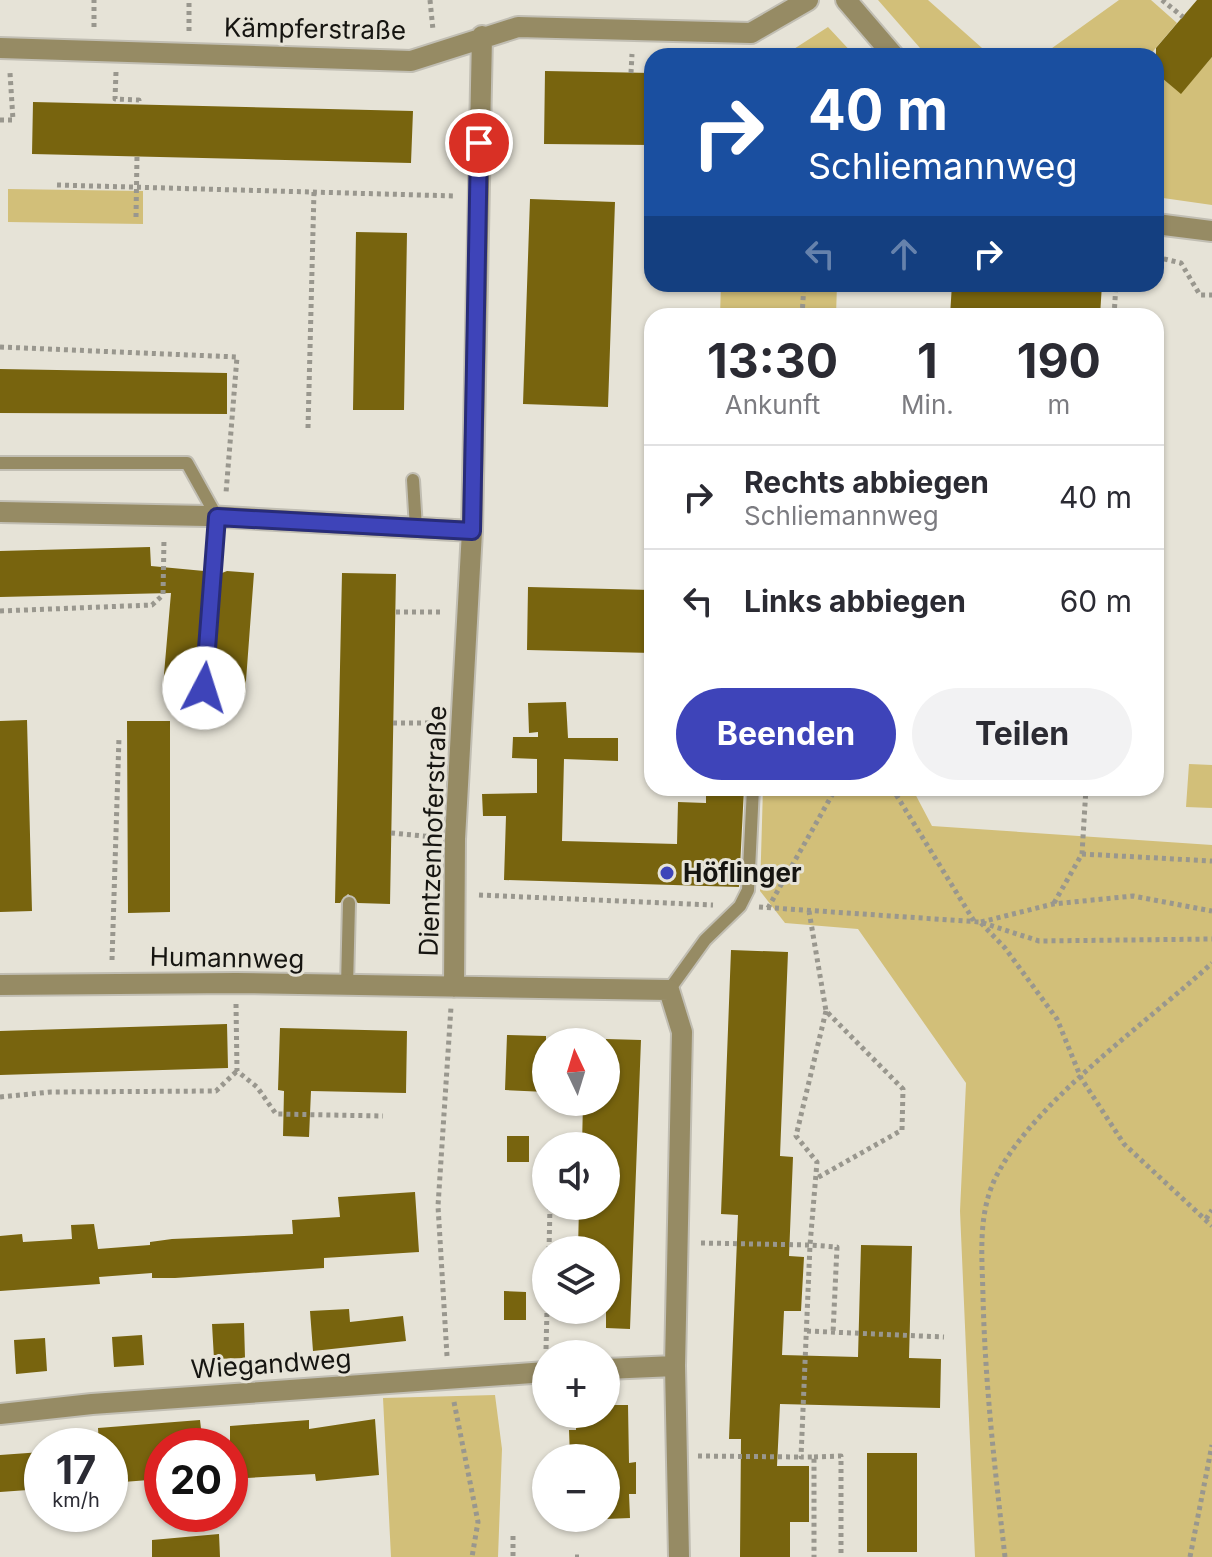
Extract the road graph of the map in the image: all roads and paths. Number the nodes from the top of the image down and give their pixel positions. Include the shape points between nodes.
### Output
1 (189, 0) edge
2 (430, 0) edge
3 (808, 0) edge
4 (846, 0) edge
5 (1162, 0) edge
6 (1183, 17) dead end
7 (482, 36) junction
8 (0, 48) edge
9 (887, 48) edge
10 (116, 50) junction
11 (437, 50) junction
12 (189, 52) junction
13 (0, 73) edge
14 (139, 104) dead end
15 (0, 120) edge
16 (137, 156) dead end
17 (57, 185) dead end
18 (136, 187) junction
19 (314, 191) junction
20 (479, 196) junction
21 (136, 217) dead end
22 (1164, 225) edge
23 (1212, 231) edge
24 (1164, 259) edge
25 (1212, 295) edge
26 (0, 347) edge
27 (308, 428) dead end
28 (0, 463) edge
29 (413, 480) dead end
30 (0, 512) edge
31 (164, 515) junction
32 (217, 517) junction
33 (416, 528) junction
34 (472, 531) junction
35 (0, 611) edge
36 (396, 612) dead end
37 (469, 612) junction
38 (204, 688) dead end
39 (393, 723) dead end
40 (461, 724) junction
41 (119, 737) dead end
42 (753, 796) edge
43 (831, 796) edge
44 (897, 796) edge
45 (1086, 796) edge
46 (391, 833) dead end
47 (455, 839) junction
48 (1082, 854) junction
49 (1212, 861) edge
50 (454, 895) junction
51 (349, 903) dead end
52 (1053, 904) junction
53 (740, 906) junction
54 (768, 908) junction
55 (809, 911) junction
56 (1212, 911) edge
57 (977, 922) junction
58 (1212, 939) edge
59 (1212, 963) edge
60 (111, 983) junction
61 (236, 983) junction
62 (0, 985) edge
63 (347, 986) junction
64 (454, 987) junction
65 (669, 990) junction
66 (826, 1011) junction
67 (237, 1071) junction
68 (1081, 1078) junction
69 (0, 1097) edge
70 (383, 1116) dead end
71 (817, 1178) junction
72 (1212, 1210) edge
73 (1206, 1219) junction
74 (1212, 1226) edge
75 (677, 1243) junction
76 (810, 1245) junction
77 (807, 1331) junction
78 (833, 1333) junction
79 (944, 1337) dead end
80 (675, 1366) junction
81 (620, 1368) edge
82 (532, 1373) edge
83 (449, 1376) junction
84 (0, 1414) edge
85 (1212, 1445) edge
86 (677, 1456) junction
87 (801, 1457) junction
88 (814, 1457) junction
89 (513, 1536) dead end
90 (472, 1557) edge
91 (513, 1557) edge
92 (679, 1557) edge
93 (814, 1557) edge
94 (841, 1557) edge
95 (1005, 1557) edge
96 (1190, 1557) edge

1 - 12 path
2 - 11 path
3 - 7 street, Kämpferstraße via 751,33 518,27
4 - 9 street
5 - 6 path
7 - 11 street, Kämpferstraße
7 - 20 street, Dientzenhoferstraße
8 - 10 street, Kämpferstraße
10 - 12 street, Kämpferstraße
10 - 14 path via 115,99
11 - 12 street, Kämpferstraße via 411,61
13 - 15 path via 12,73 13,120
16 - 18 path
17 - 18 path
18 - 19 path
18 - 21 path
19 - 20 path
19 - 27 path
20 - 34 street, Dientzenhoferstraße
22 - 23 street
24 - 25 path via 1181,263 1200,295
26 - 32 path via 237,357 228,489
28 - 32 lane via 187,463
29 - 33 lane
30 - 31 street
31 - 32 street
31 - 35 path via 163,595 152,605
32 - 33 street
32 - 38 lane
33 - 34 street
34 - 37 street, Dientzenhoferstraße
36 - 37 path
37 - 40 street, Dientzenhoferstraße
39 - 40 path
40 - 47 street, Dientzenhoferstraße
41 - 60 path
42 - 53 lane via 748,890
43 - 54 path
44 - 57 path
45 - 48 path
46 - 47 path
47 - 50 street, Dientzenhoferstraße
48 - 49 path
48 - 52 path
50 - 53 path
50 - 64 street, Dientzenhoferstraße
51 - 63 lane
52 - 56 path via 1133,896
52 - 57 path
53 - 54 path
53 - 65 lane via 705,940
54 - 55 path
55 - 57 path
55 - 66 path
57 - 58 path via 1039,941
57 - 68 path via 1005,948 1057,1019
59 - 68 path
60 - 61 street, Humannweg
60 - 62 street, Humannweg
61 - 63 street, Humannweg
61 - 67 path
63 - 64 street, Humannweg
64 - 65 street, Dientzenhoferstraße
64 - 83 path via 438,1206
65 - 75 street via 682,1032
66 - 71 path via 796,1136 817,1162
66 - 71 path via 903,1089 902,1130
67 - 69 path via 216,1091
67 - 70 path via 257,1087 276,1114
68 - 73 path via 1124,1144
68 - 95 path via 1006,1160 984,1210 985,1369
71 - 76 path
72 - 73 path
73 - 74 path
75 - 76 path
75 - 80 street
76 - 77 path
76 - 78 path via 837,1247
77 - 78 path
77 - 87 path
78 - 79 path
80 - 81 street
80 - 86 street
82 - 83 street, Wiegandweg
83 - 84 street, Wiegandweg
83 - 90 path via 478,1522
85 - 96 path
86 - 87 path
86 - 92 street
87 - 88 path
88 - 93 path
88 - 94 path via 841,1456
89 - 91 path

